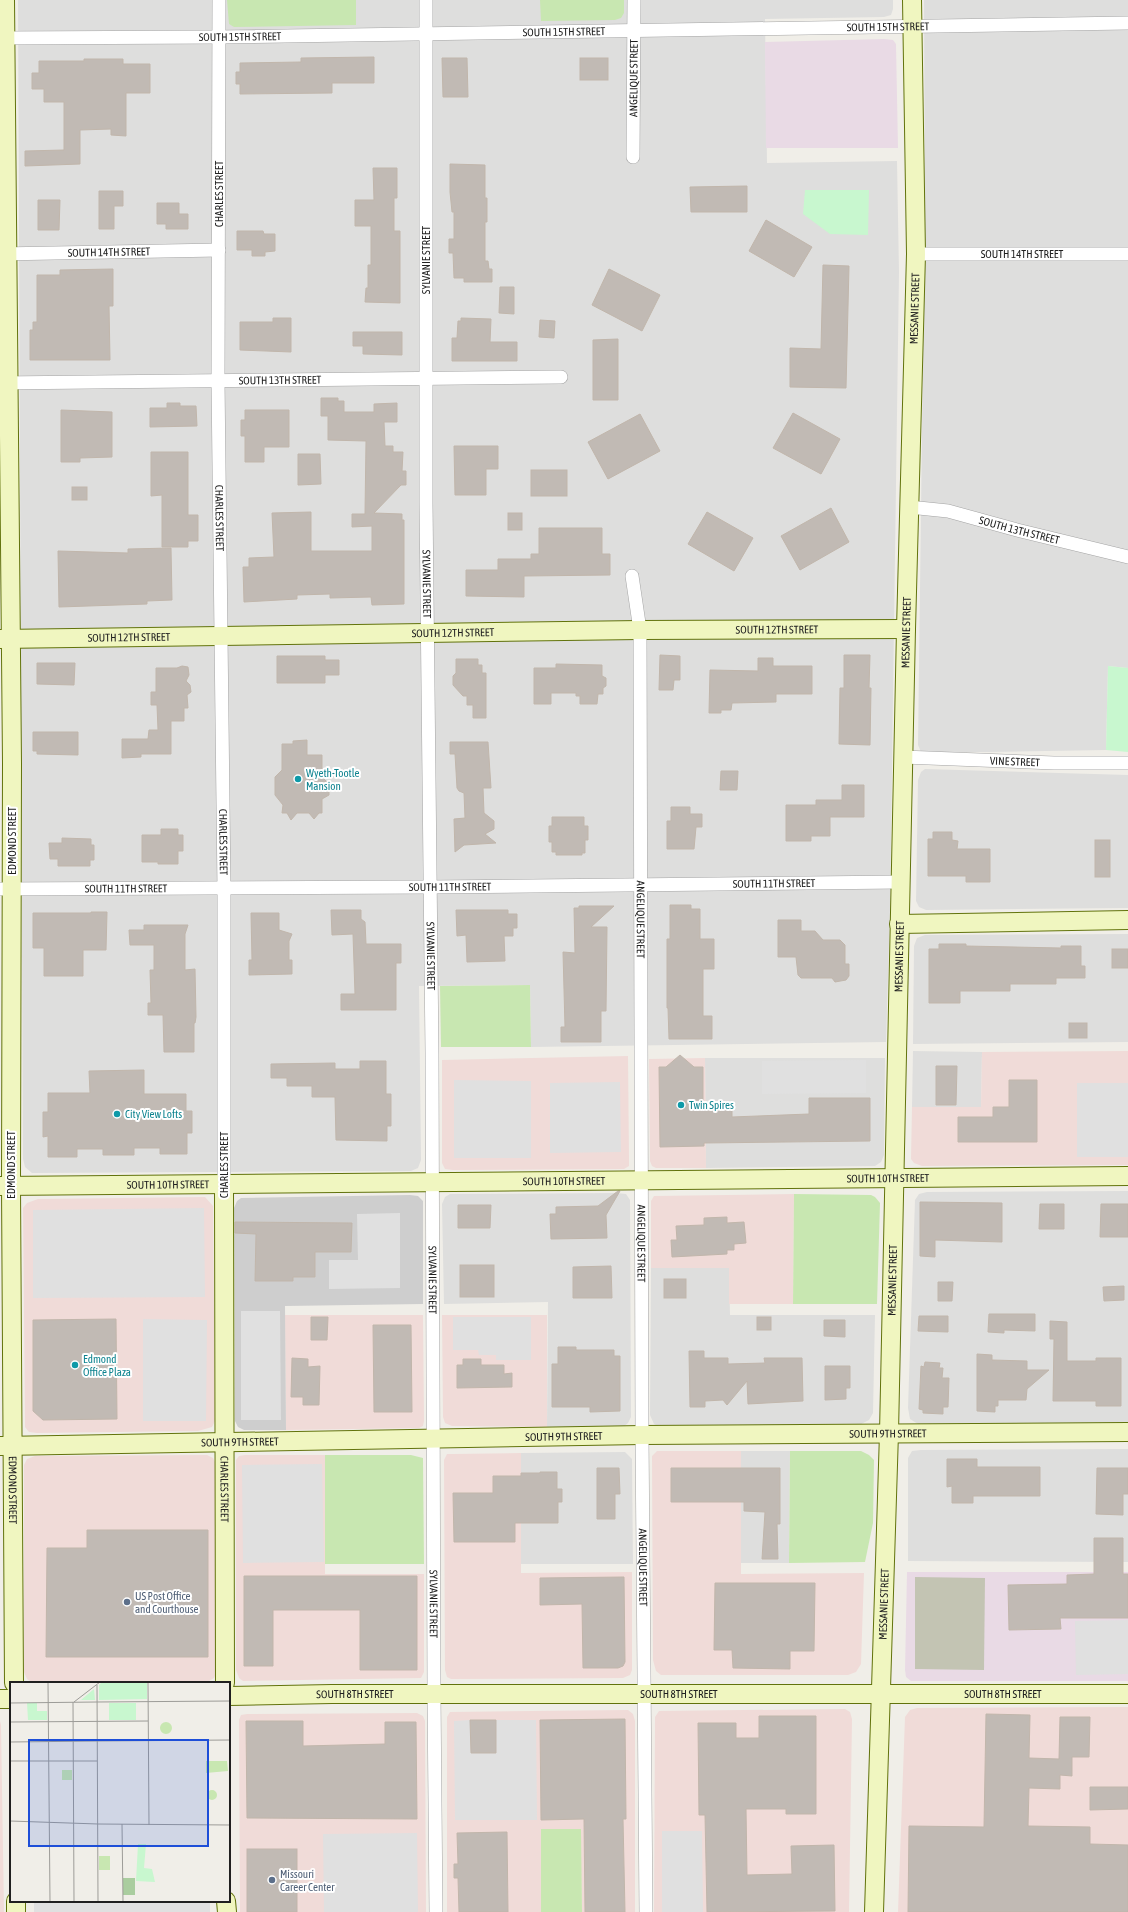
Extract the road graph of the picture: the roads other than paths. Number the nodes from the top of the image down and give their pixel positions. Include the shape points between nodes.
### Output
1 (5, 0) edge
2 (219, 0) edge
3 (426, 0) edge
4 (634, 0) edge
5 (912, 0) edge
6 (1128, 23) edge
7 (912, 25) junction
8 (634, 31) junction
9 (426, 32) junction
10 (219, 37) junction
11 (2, 38) edge
12 (633, 157) dead end
13 (219, 250) junction
14 (3, 254) edge
15 (916, 254) junction
16 (1128, 254) edge
17 (561, 377) dead end
18 (426, 379) junction
19 (218, 381) junction
20 (4, 383) edge
21 (909, 508) junction
22 (1128, 557) edge
23 (632, 576) dead end
24 (906, 629) junction
25 (640, 630) junction
26 (428, 633) junction
27 (220, 635) junction
28 (6, 639) edge
29 (903, 757) junction
30 (1128, 763) edge
31 (900, 882) junction
32 (640, 885) junction
33 (431, 887) junction
34 (224, 888) junction
35 (6, 889) edge
36 (1128, 920) edge
37 (899, 924) junction
38 (1128, 1176) edge
39 (894, 1177) junction
40 (641, 1180) junction
41 (433, 1182) junction
42 (224, 1184) junction
43 (5, 1186) edge
44 (1128, 1432) edge
45 (889, 1433) junction
46 (642, 1435) junction
47 (433, 1438) junction
48 (223, 1442) junction
49 (6, 1446) edge
50 (14, 1682) edge
51 (225, 1682) edge
52 (434, 1694) junction
53 (644, 1694) junction
54 (881, 1694) junction
55 (1128, 1694) edge
56 (230, 1696) edge
57 (436, 1912) edge
58 (646, 1912) edge
59 (874, 1912) edge

1 - 11 street, EDMOND STREET
2 - 10 street, CHARLES STREET
3 - 9 street, SYLVANIE STREET
4 - 8 street, ANGELIQUE STREET
5 - 7 street, MESSANIE STREET
6 - 7 street, SOUTH 15TH STREET
7 - 8 street, SOUTH 15TH STREET
7 - 15 street, MESSANIE STREET
8 - 9 street, SOUTH 15TH STREET
8 - 12 street, ANGELIQUE STREET
9 - 10 street, SOUTH 15TH STREET
9 - 18 street, SYLVANIE STREET
10 - 11 street, SOUTH 15TH STREET
10 - 13 street, CHARLES STREET
11 - 14 street, EDMOND STREET
13 - 14 street, SOUTH 14TH STREET
13 - 19 street, CHARLES STREET
14 - 20 street, EDMOND STREET
15 - 16 street, SOUTH 14TH STREET
15 - 21 street, MESSANIE STREET
17 - 18 street, SOUTH 13TH STREET
18 - 19 street, SOUTH 13TH STREET
18 - 26 street, SYLVANIE STREET
19 - 20 street, SOUTH 13TH STREET
19 - 27 street, CHARLES STREET
20 - 28 street, EDMOND STREET
21 - 22 street, SOUTH 13TH STREET via 948,511
21 - 24 street, MESSANIE STREET
23 - 25 street, ANGELIQUE STREET
24 - 25 street, SOUTH 12TH STREET
24 - 29 street, MESSANIE STREET
25 - 26 street, SOUTH 12TH STREET
25 - 32 street, ANGELIQUE STREET
26 - 27 street, SOUTH 12TH STREET
26 - 33 street, SYLVANIE STREET
27 - 28 street, SOUTH 12TH STREET
27 - 34 street, CHARLES STREET
28 - 35 street, EDMOND STREET
29 - 30 street, VINE STREET
29 - 31 street, MESSANIE STREET
31 - 32 street, SOUTH 11TH STREET
31 - 37 street, MESSANIE STREET
32 - 33 street, SOUTH 11TH STREET
32 - 40 street, ANGELIQUE STREET
33 - 34 street, SOUTH 11TH STREET
33 - 41 street, SYLVANIE STREET
34 - 35 street, SOUTH 11TH STREET
34 - 42 street, CHARLES STREET
35 - 43 street, EDMOND STREET
36 - 37 street
37 - 39 street, MESSANIE STREET
38 - 39 street, SOUTH 10TH STREET
39 - 40 street, SOUTH 10TH STREET
39 - 45 street, MESSANIE STREET
40 - 41 street, SOUTH 10TH STREET
40 - 46 street, ANGELIQUE STREET
41 - 42 street, SOUTH 10TH STREET
41 - 47 street, SYLVANIE STREET
42 - 43 street, SOUTH 10TH STREET
42 - 48 street, CHARLES STREET
43 - 49 street, EDMOND STREET
44 - 45 street, SOUTH 9TH STREET
45 - 46 street, SOUTH 9TH STREET
45 - 54 street, MESSANIE STREET
46 - 47 street, SOUTH 9TH STREET
46 - 53 street, ANGELIQUE STREET
47 - 48 street, SOUTH 9TH STREET
47 - 52 street, SYLVANIE STREET
48 - 49 street, SOUTH 9TH STREET
48 - 51 street, CHARLES STREET
49 - 50 street, EDMOND STREET
52 - 53 street, SOUTH 8TH STREET
52 - 56 street, SOUTH 8TH STREET
52 - 57 street, SYLVANIE STREET
53 - 54 street, SOUTH 8TH STREET
53 - 58 street, ANGELIQUE STREET
54 - 55 street, SOUTH 8TH STREET
54 - 59 street, MESSANIE STREET

